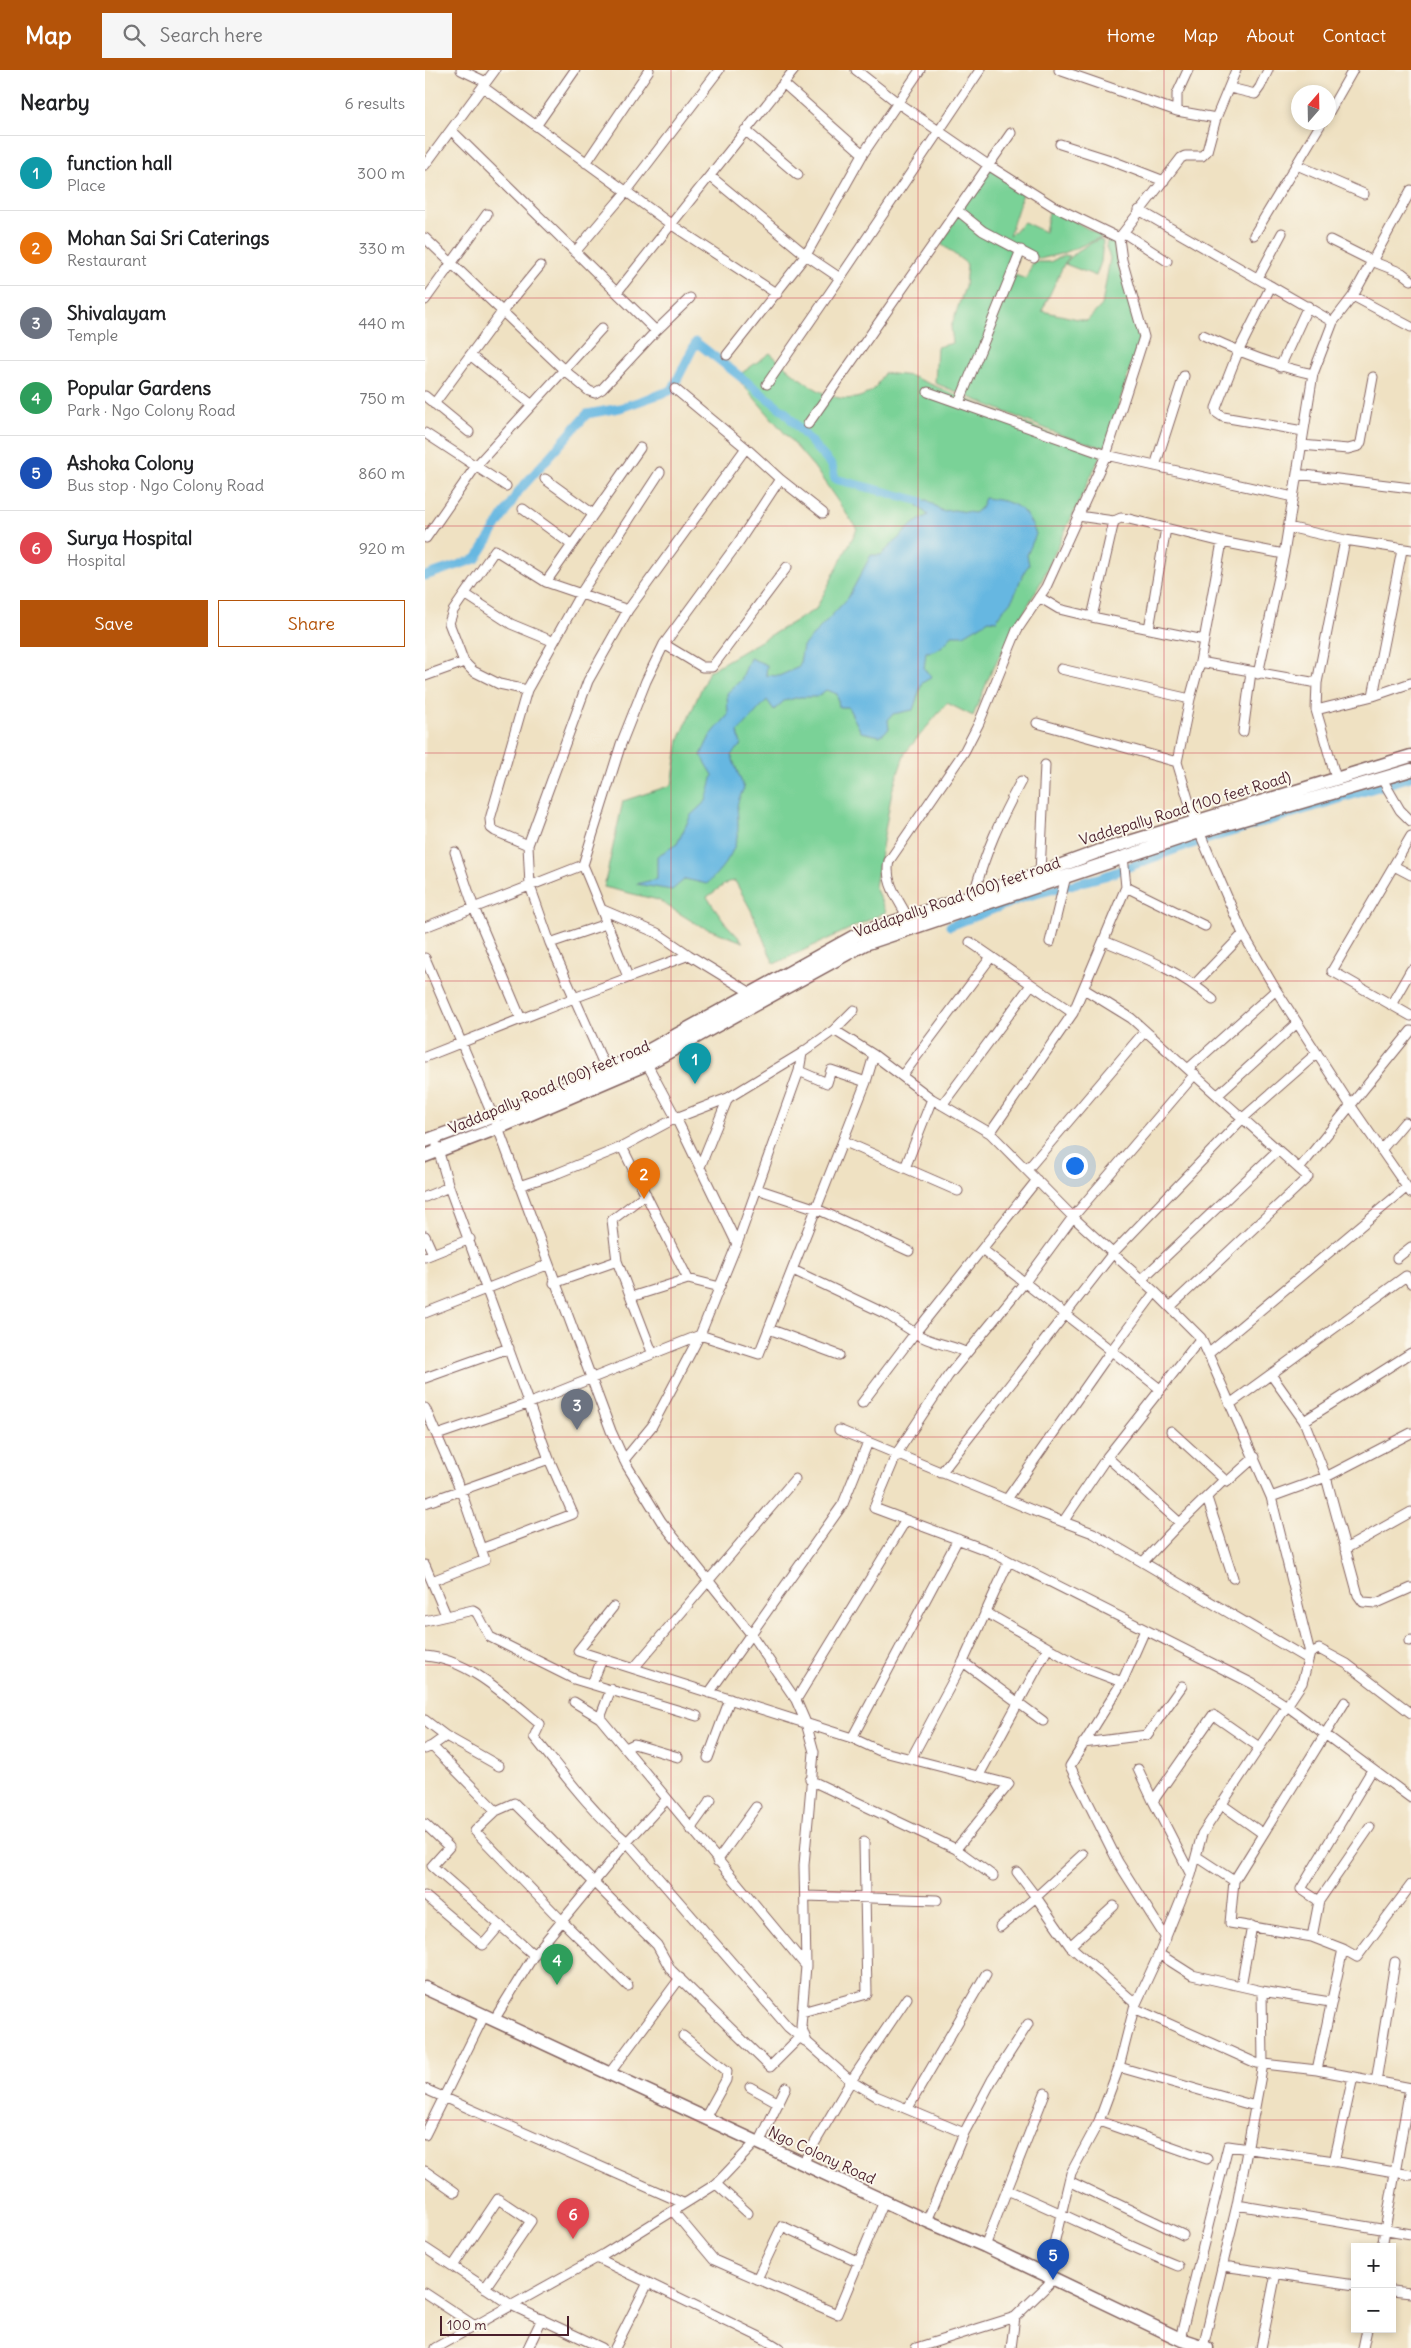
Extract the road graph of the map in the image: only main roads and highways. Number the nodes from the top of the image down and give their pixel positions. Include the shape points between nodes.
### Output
1 (1411, 756) edge
2 (1411, 770) edge
3 (1200, 834) junction
4 (495, 1123) junction
5 (430, 1140) edge
6 (425, 1156) edge
7 (425, 1988) edge
8 (1186, 2344) edge
9 (1205, 2348) edge

1 - 3 main road, Vaddepally Road (100 feet Road) via 1336,778
2 - 3 main road, Vaddapally Road (100) feet road via 1385,784
3 - 4 main road, Vaddapally Road (100) feet road via 1124,866 865,944 647,1064
3 - 4 main road, Vaddepally Road (100 feet Road) via 1090,854 860,933 678,1036
4 - 5 main road, Vaddepally Road (100 feet Road)
4 - 6 main road, Vaddapally Road (100) feet road
7 - 8 main road, Ngo Colony Road via 985,2246
8 - 9 main road, Ngo Colony Road

